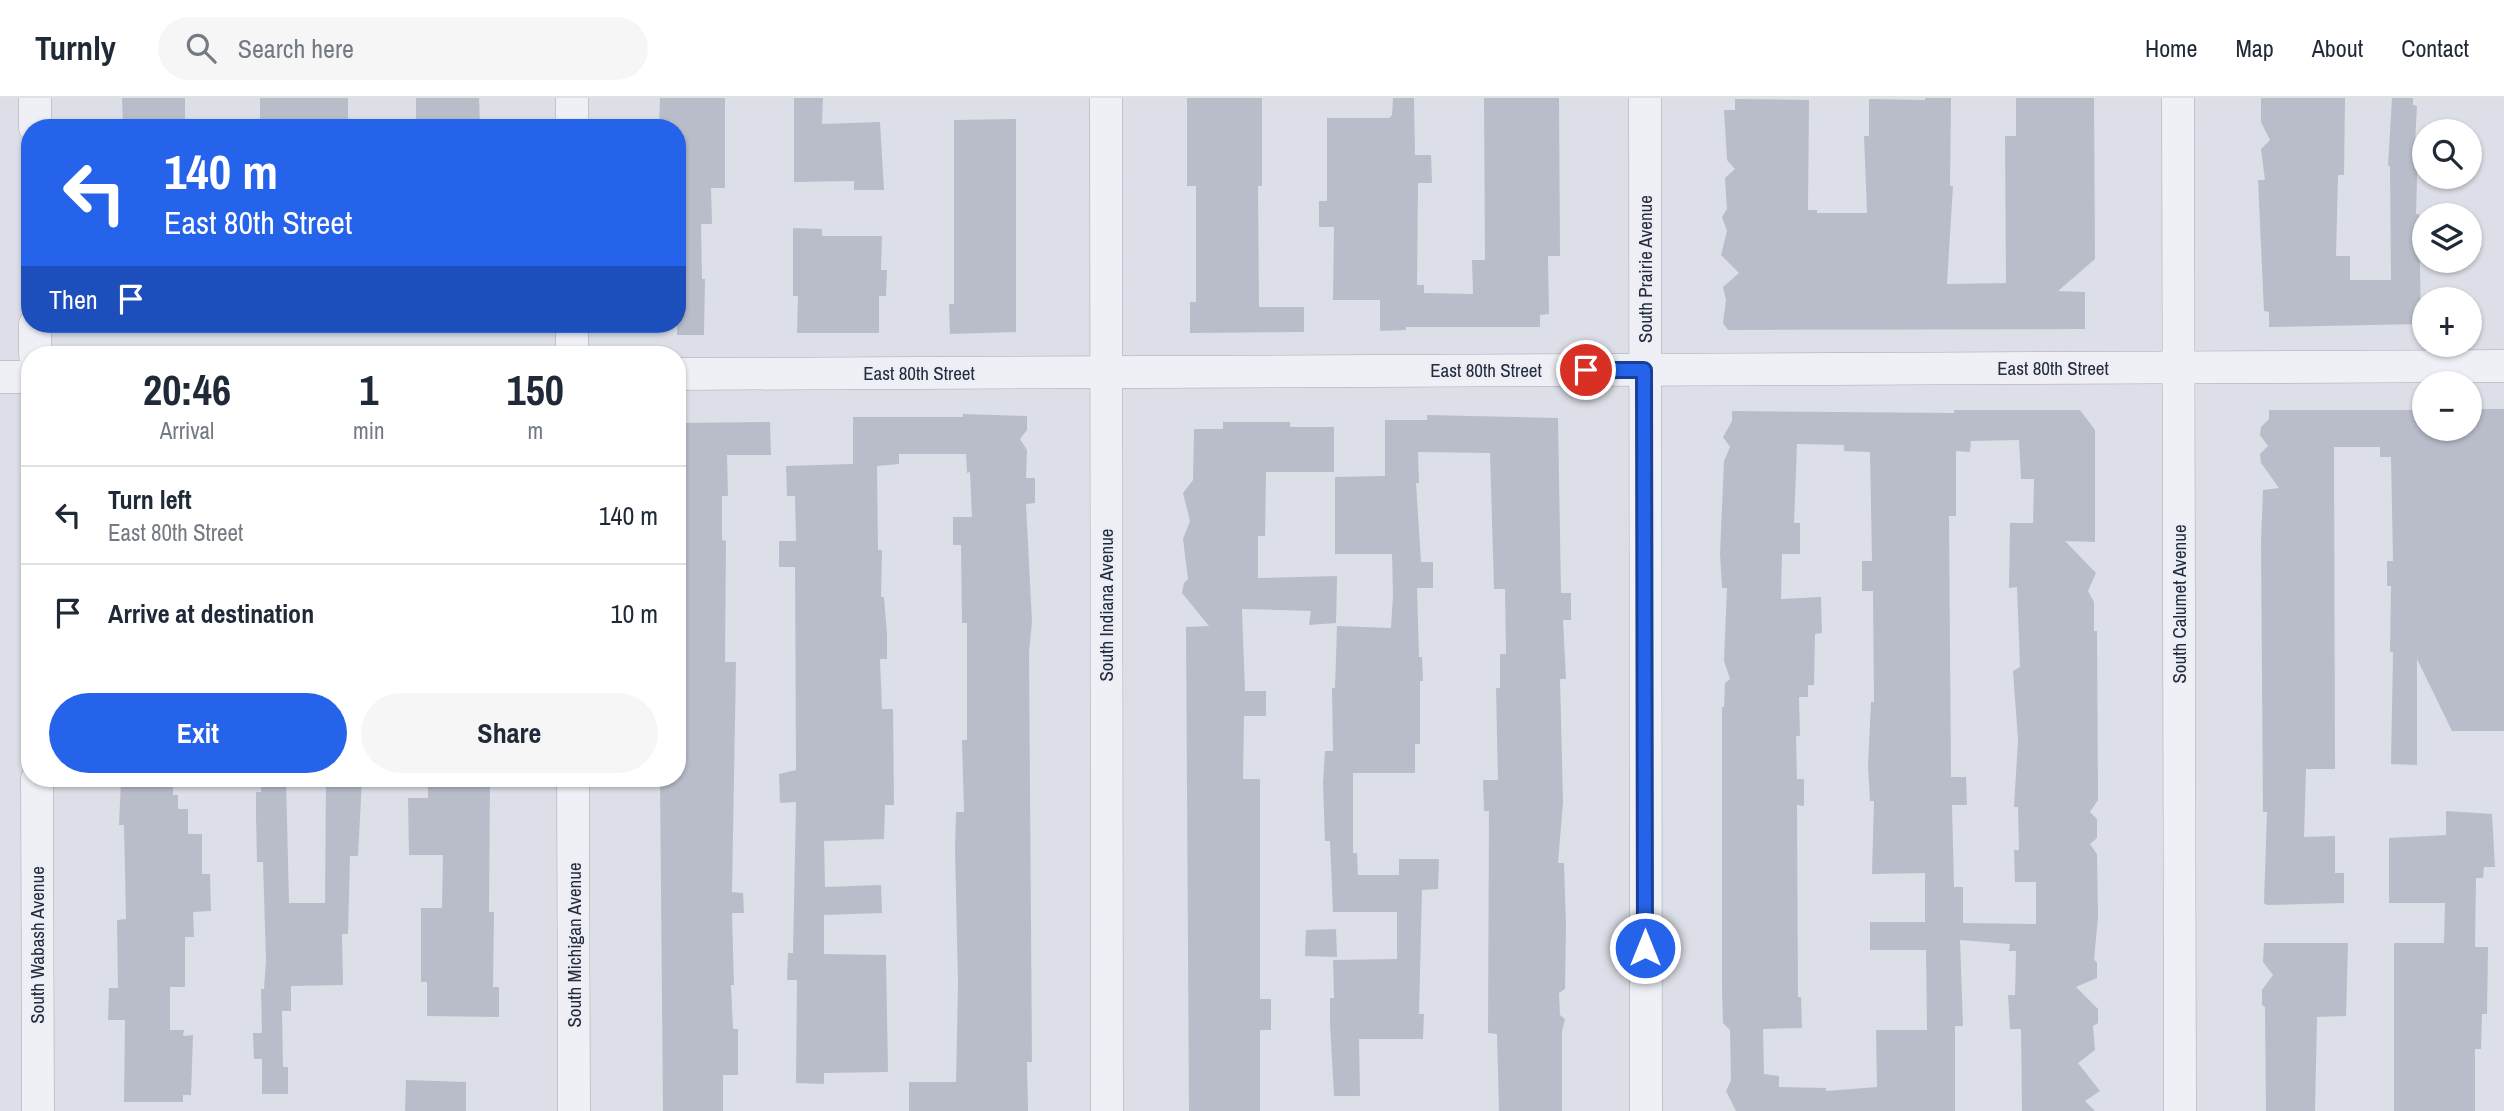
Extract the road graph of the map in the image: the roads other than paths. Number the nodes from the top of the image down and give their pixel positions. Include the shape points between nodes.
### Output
1 (35, 98) edge
2 (572, 98) edge
3 (1106, 98) edge
4 (1645, 98) edge
5 (2178, 98) edge
6 (35, 119) edge
7 (572, 119) edge
8 (2504, 366) edge
9 (2178, 367) junction
10 (1644, 370) junction
11 (1106, 372) junction
12 (686, 374) edge
13 (0, 377) edge
14 (21, 377) edge
15 (37, 787) edge
16 (573, 787) edge
17 (38, 1111) edge
18 (574, 1111) edge
19 (1107, 1111) edge
20 (1646, 1111) edge
21 (2180, 1111) edge

1 - 6 street
2 - 7 street
3 - 11 street, South Indiana Avenue
4 - 10 street, South Prairie Avenue
5 - 9 street, South Calumet Avenue
8 - 9 street, East 80th Street
9 - 10 street, East 80th Street
9 - 21 street, South Calumet Avenue
10 - 11 street, East 80th Street
10 - 20 street, South Prairie Avenue
11 - 12 street, East 80th Street
11 - 19 street, South Indiana Avenue
13 - 14 street
15 - 17 street, South Wabash Avenue
16 - 18 street, South Michigan Avenue

